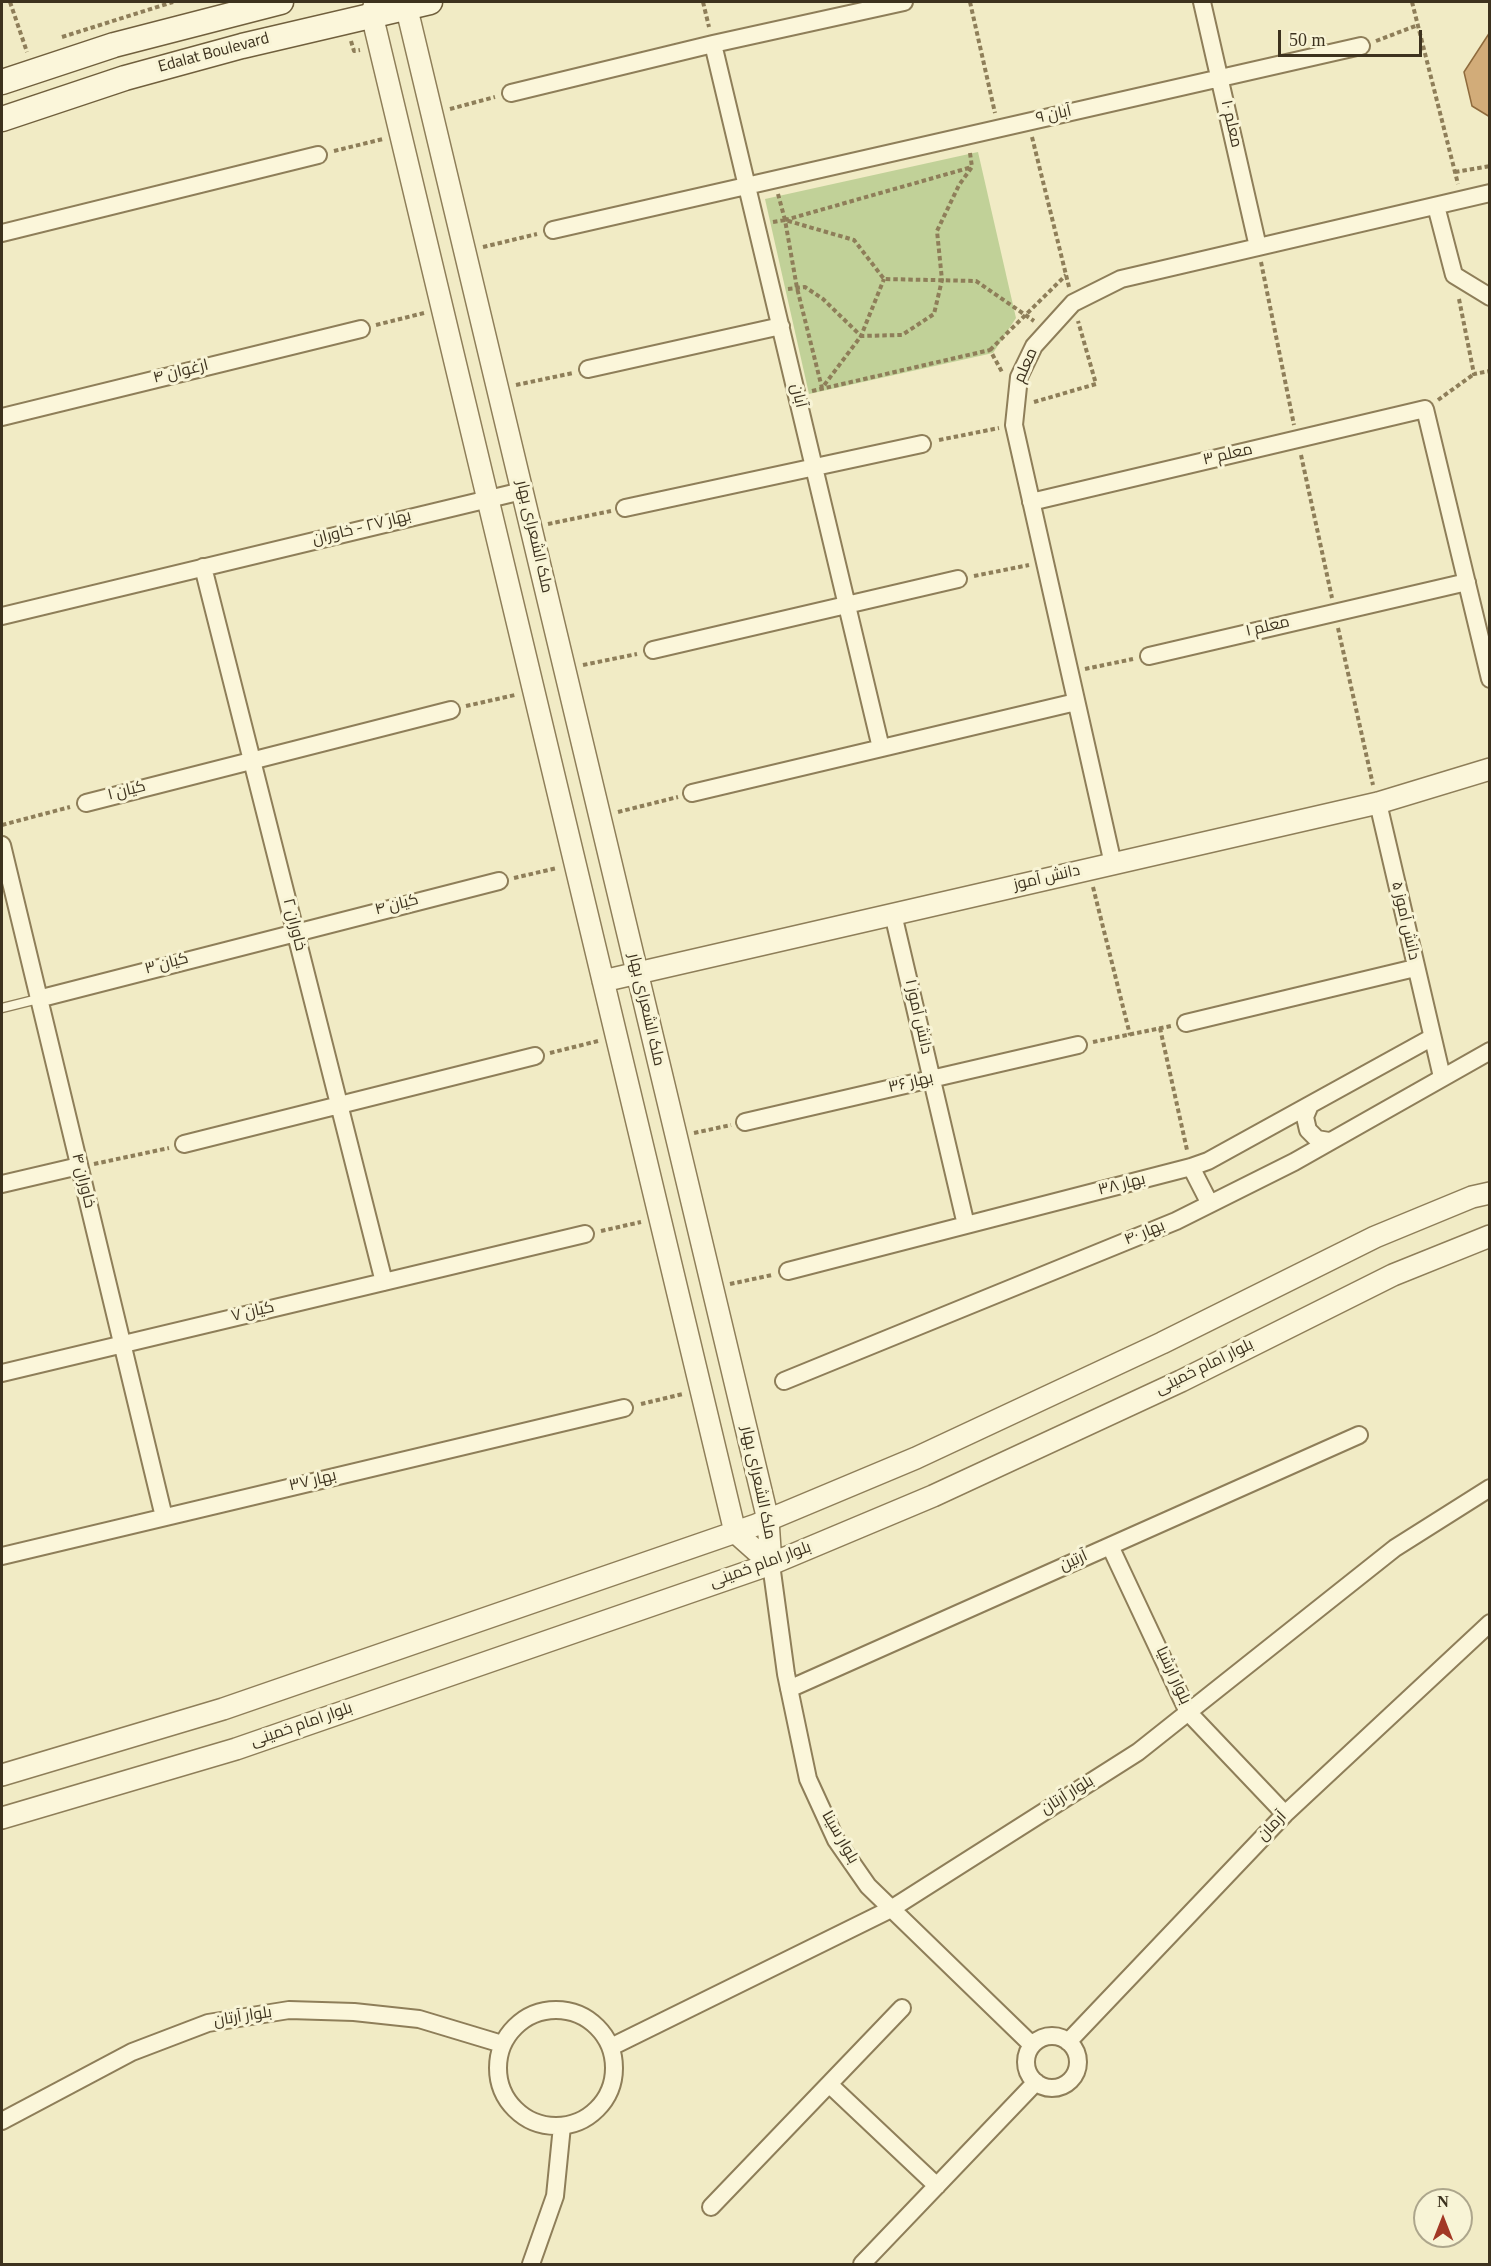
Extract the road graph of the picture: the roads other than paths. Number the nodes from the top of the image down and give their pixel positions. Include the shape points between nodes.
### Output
1 (281, 2) edge
2 (430, 2) edge
3 (904, 2) edge
4 (1202, 2) edge
5 (404, 4) edge
6 (374, 8) edge
7 (714, 44) junction
8 (1361, 46) road end
9 (1220, 78) junction
10 (2, 82) edge
11 (511, 93) road end
12 (2, 119) edge
13 (318, 155) road end
14 (747, 186) junction
15 (1490, 193) edge
16 (1436, 206) junction
17 (553, 230) road end
18 (2, 233) edge
19 (1258, 247) junction
20 (1490, 297) edge
21 (781, 326) junction
22 (361, 329) road end
23 (588, 369) road end
24 (2, 417) edge
25 (922, 444) road end
26 (814, 467) junction
27 (522, 490) junction
28 (488, 499) junction
29 (1030, 502) junction
30 (625, 508) road end
31 (203, 567) junction
32 (958, 579) road end
33 (1467, 582) junction
34 (847, 605) junction
35 (2, 616) edge
36 (653, 650) road end
37 (1149, 656) road end
38 (1490, 679) edge
39 (1076, 702) junction
40 (451, 710) road end
41 (881, 748) junction
42 (252, 760) junction
43 (1490, 769) edge
44 (692, 793) road end
45 (86, 803) road end
46 (1377, 803) junction
47 (2, 845) edge
48 (1113, 864) junction
49 (499, 881) road end
50 (893, 914) junction
51 (295, 932) junction
52 (1415, 968) junction
53 (637, 972) junction
54 (603, 981) junction
55 (38, 999) junction
56 (2, 1008) edge
57 (1186, 1023) road end
58 (1431, 1038) junction
59 (1078, 1045) road end
60 (1489, 1051) edge
61 (535, 1056) road end
62 (1442, 1077) junction
63 (932, 1079) junction
64 (339, 1105) junction
65 (1310, 1105) junction
66 (745, 1122) road end
67 (1329, 1141) junction
68 (184, 1144) road end
69 (79, 1166) junction
70 (1191, 1167) junction
71 (2, 1184) edge
72 (1490, 1193) edge
73 (1210, 1204) junction
74 (966, 1225) junction
75 (585, 1234) road end
76 (1490, 1236) edge
77 (788, 1271) road end
78 (384, 1282) junction
79 (122, 1344) junction
80 (2, 1373) edge
81 (784, 1381) dead end
82 (624, 1408) road end
83 (1359, 1435) dead end
84 (1490, 1488) edge
85 (164, 1517) junction
86 (768, 1520) junction
87 (735, 1532) junction
88 (1110, 1546) junction
89 (2, 1556) edge
90 (771, 1564) junction
91 (1490, 1623) edge
92 (789, 1689) junction
93 (1188, 1712) junction
94 (2, 1775) edge
95 (1285, 1814) junction
96 (2, 1818) edge
97 (891, 1909) junction
98 (902, 2008) dead end
99 (1068, 2042) junction
100 (502, 2044) junction
101 (1032, 2045) junction
102 (610, 2047) junction
103 (1036, 2082) junction
104 (830, 2085) junction
105 (2, 2121) edge
106 (562, 2126) junction
107 (937, 2186) junction
108 (711, 2207) dead end
109 (531, 2265) edge
110 (862, 2265) edge

1 - 10 main road, Edalat Boulevard via 114,45 30,61
2 - 5 main road, Edalat Boulevard
3 - 7 street
4 - 9 street, معلم ۱۰
5 - 6 main road, Edalat Boulevard
5 - 27 street, ملک الشعرای بهار
6 - 12 main road, Edalat Boulevard via 124,78
6 - 28 street, ملک الشعرای بهار
7 - 11 street
7 - 14 street, آبان
8 - 9 street, آبان ۹
9 - 14 street, آبان ۹
9 - 19 street, معلم ۱۰
13 - 18 street
14 - 17 street, آبان ۹
14 - 21 street, آبان
15 - 16 street, معلم
16 - 19 street, معلم
16 - 20 street via 1454,275
19 - 29 street, معلم via 1121,279 1073,303 1047,330 1019,377 1015,399 1014,425
21 - 23 street
21 - 26 street, آبان
22 - 24 street, ارغوان ۴
25 - 26 street
26 - 30 street
26 - 34 street, آبان
27 - 28 street, بهار ۲۷ - خاوران
27 - 53 street, ملک الشعرای بهار
28 - 31 street, بهار ۲۷ - خاوران
28 - 54 street, ملک الشعرای بهار
29 - 33 street, معلم ۳ via 1425,409
29 - 39 street, معلم
31 - 35 street, بهار ۲۷ - خاوران
31 - 42 street, خاوران ۲
32 - 34 street
33 - 37 street, معلم ۱
33 - 38 street
34 - 36 street
34 - 41 street, آبان
39 - 41 street
39 - 48 street, معلم
40 - 42 street, کیان ۱
41 - 44 street
42 - 45 street, کیان ۱
42 - 51 street, خاوران ۲
43 - 46 street, دانش آموز
46 - 48 street, دانش آموز
46 - 52 street, دانش آموز ۵
47 - 55 street, خاوران ۴
48 - 50 street, دانش آموز
49 - 51 street, کیان ۴
50 - 53 street, دانش آموز
50 - 63 street, دانش آموز ۱
51 - 55 street, کیان ۳
51 - 64 street, خاوران ۲
52 - 57 street
52 - 58 street, دانش آموز ۵
53 - 54 street, دانش آموز
53 - 86 street, ملک الشعرای بهار
54 - 87 street, ملک الشعرای بهار
55 - 56 lane
55 - 69 street, خاوران ۴
58 - 62 street, دانش آموز ۵
58 - 65 street, بهار ۳۸
59 - 63 street, بهار ۳۶
60 - 62 street, بهار ۴۰
61 - 64 street
62 - 67 street, بهار ۴۰
63 - 66 street, بهار ۳۶
63 - 74 street, دانش آموز ۱
64 - 68 street
64 - 78 street, خاوران ۲
65 - 67 street via 1305,1117 1308,1130 1317,1139
65 - 70 street, بهار ۳۸
67 - 73 street, بهار ۴۰
69 - 71 street
69 - 79 street, خاوران ۴
70 - 73 street
70 - 74 street, بهار ۳۸
72 - 86 street via 1376,1237 916,1458
73 - 81 street, بهار ۴۰ via 1166,1226
74 - 77 street, بهار ۳۸
75 - 78 street, کیان ۷
76 - 90 street, بلوار امام خمینی via 1393,1275 1181,1381 933,1496
78 - 79 street, کیان ۷
79 - 80 street, کیان ۷
79 - 85 street, خاوران ۴
82 - 85 street, بهار ۳۷
83 - 88 street, آرتین
84 - 93 street, بلوار آرتان via 1395,1548
85 - 89 street, بهار ۳۷
86 - 87 street
86 - 90 street, ملک الشعرای بهار
87 - 90 street, ملک الشعرای بهار
87 - 94 street via 223,1709
88 - 92 street, آرتین
88 - 93 street, بلوار ارشیا
90 - 92 street, بلوار سینا
90 - 96 street, بلوار امام خمینی via 236,1749
91 - 95 street, آرمان
92 - 97 street, بلوار سینا via 808,1779 836,1840 868,1886
93 - 95 street, بلوار ارشیا
93 - 97 street, بلوار آرتان via 1138,1752
95 - 99 street, آرمان
97 - 101 street, بلوار سینا
97 - 102 street, بلوار آرتان
98 - 104 street
99 - 101 street via 1049,2036
99 - 103 street via 1078,2059 1072,2078 1055,2088
100 - 102 street via 521,2020 549,2009 580,2014 593,2022
100 - 105 street, بلوار آرتان via 419,2019 289,2010 208,2023 132,2052
100 - 106 street via 497,2074 508,2102 532,2121
101 - 103 street via 1026,2065
102 - 106 street via 614,2077 602,2105 577,2122
103 - 107 street
104 - 107 street
104 - 108 street
106 - 109 street via 555,2196
107 - 110 street

